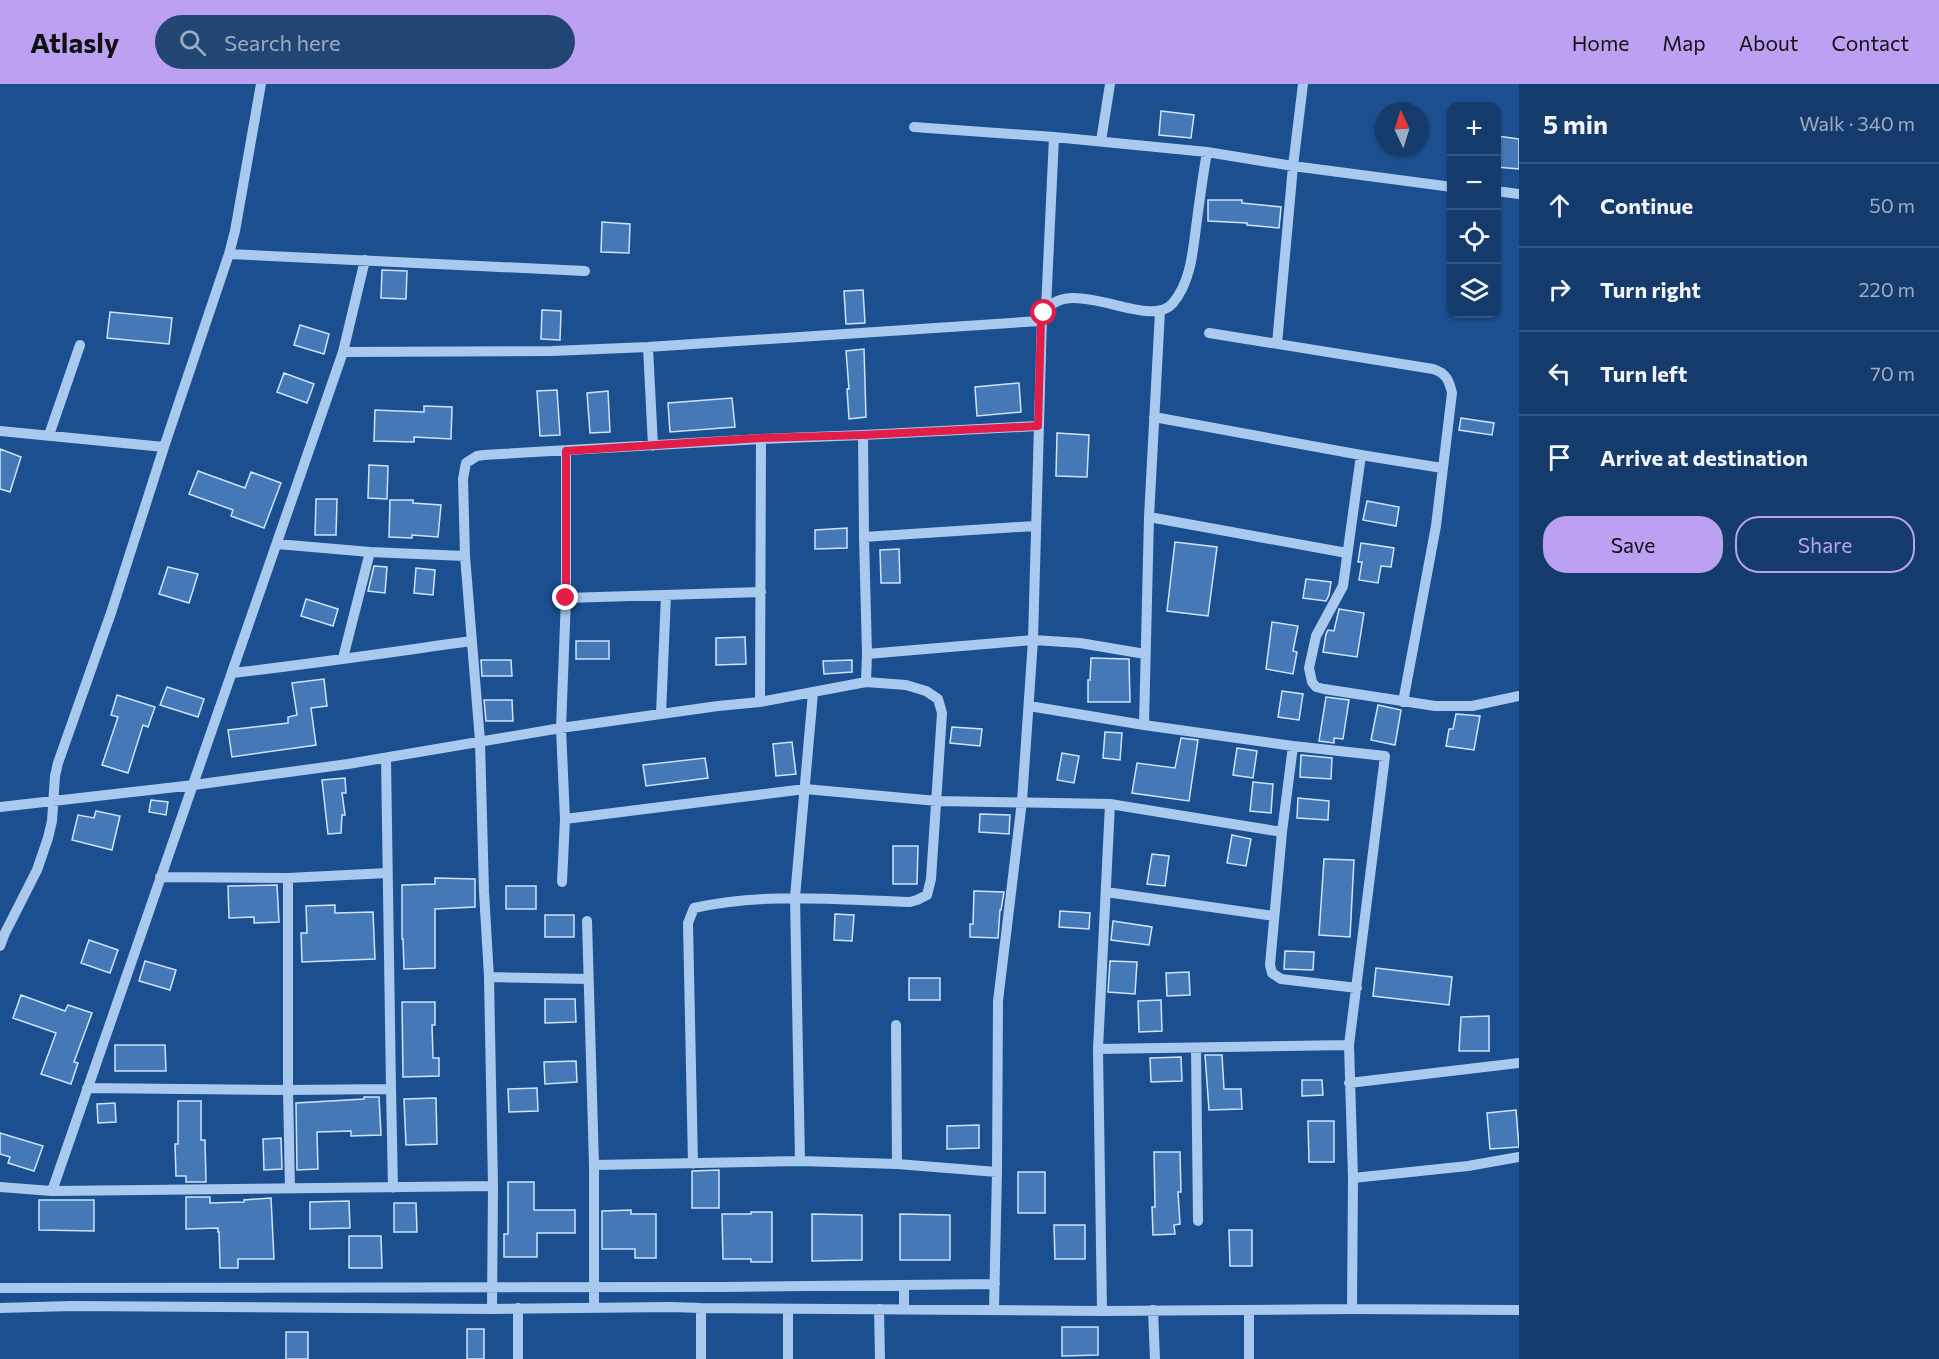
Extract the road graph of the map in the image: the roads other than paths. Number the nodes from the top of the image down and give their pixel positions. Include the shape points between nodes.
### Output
1 (261, 84) edge
2 (1110, 84) edge
3 (1303, 84) edge
4 (914, 127) dead end
5 (1054, 137) junction
6 (1101, 141) junction
7 (1207, 152) junction
8 (1293, 166) junction
9 (1447, 186) edge
10 (1501, 192) edge
11 (1519, 194) edge
12 (230, 254) junction
13 (365, 260) junction
14 (585, 271) dead end
15 (1046, 308) junction
16 (1160, 311) junction
17 (1041, 321) junction
18 (1209, 333) dead end
19 (1277, 344) junction
20 (80, 345) dead end
21 (648, 347) junction
22 (343, 352) junction
23 (1154, 417) junction
24 (1038, 426) junction
25 (0, 431) edge
26 (49, 435) junction
27 (863, 435) junction
28 (761, 438) junction
29 (654, 446) junction
30 (164, 447) junction
31 (566, 451) junction
32 (1361, 455) junction
33 (1442, 468) junction
34 (1149, 517) junction
35 (1035, 526) junction
36 (864, 537) junction
37 (277, 544) junction
38 (370, 552) junction
39 (1347, 553) junction
40 (465, 556) junction
41 (761, 591) junction
42 (666, 595) junction
43 (566, 598) junction
44 (1033, 640) junction
45 (471, 641) junction
46 (867, 654) junction
47 (1145, 654) junction
48 (343, 658) junction
49 (232, 673) junction
50 (866, 682) junction
51 (813, 693) junction
52 (1519, 696) edge
53 (760, 702) junction
54 (1403, 702) junction
55 (1029, 706) junction
56 (661, 714) junction
57 (1144, 725) junction
58 (561, 728) junction
59 (480, 741) junction
60 (1293, 746) junction
61 (387, 758) junction
62 (194, 785) junction
63 (805, 789) junction
64 (937, 801) junction
65 (1022, 801) junction
66 (53, 802) junction
67 (1110, 804) junction
68 (0, 807) edge
69 (565, 819) junction
70 (1282, 832) junction
71 (387, 873) junction
72 (160, 878) junction
73 (288, 878) junction
74 (562, 882) dead end
75 (1106, 892) junction
76 (795, 897) junction
77 (1274, 916) junction
78 (587, 921) dead end
79 (2, 932) edge
80 (0, 946) edge
81 (489, 977) junction
82 (588, 979) junction
83 (1357, 988) junction
84 (896, 1025) dead end
85 (1349, 1045) junction
86 (1196, 1048) junction
87 (1098, 1049) junction
88 (1519, 1063) edge
89 (1349, 1083) junction
90 (87, 1088) junction
91 (391, 1089) junction
92 (288, 1090) junction
93 (1519, 1157) edge
94 (800, 1161) junction
95 (693, 1164) junction
96 (897, 1164) junction
97 (594, 1166) junction
98 (997, 1172) junction
99 (1353, 1178) junction
100 (493, 1186) junction
101 (0, 1187) edge
102 (290, 1188) junction
103 (393, 1188) junction
104 (52, 1191) junction
105 (1198, 1221) dead end
106 (995, 1284) junction
107 (904, 1285) junction
108 (593, 1286) junction
109 (0, 1288) edge
110 (492, 1288) junction
111 (594, 1307) junction
112 (0, 1308) edge
113 (518, 1308) junction
114 (701, 1308) junction
115 (492, 1309) junction
116 (788, 1309) junction
117 (879, 1309) junction
118 (904, 1309) junction
119 (1352, 1309) junction
120 (994, 1310) junction
121 (1153, 1310) junction
122 (1102, 1311) junction
123 (1249, 1311) junction
124 (1519, 1311) edge
125 (518, 1359) edge
126 (701, 1359) edge
127 (788, 1359) edge
128 (880, 1359) edge
129 (1155, 1359) edge
130 (1249, 1359) edge

1 - 12 street
2 - 6 street
3 - 8 street
4 - 5 street
5 - 6 street
5 - 15 street
6 - 7 street
7 - 8 street
7 - 16 street via 1189,271 1173,303
8 - 9 street
8 - 19 street
10 - 11 street
12 - 13 street
12 - 30 street
13 - 14 street
13 - 22 street
15 - 16 street via 1057,301 1076,298
15 - 17 street
16 - 23 street
17 - 21 street
17 - 24 street
18 - 19 street
19 - 33 street via 1441,371 1452,393
20 - 26 street
21 - 22 street
21 - 29 street
22 - 37 street
23 - 32 street
23 - 34 street
24 - 27 street
24 - 35 street
25 - 26 street
26 - 30 street
27 - 28 street
27 - 36 street
28 - 29 street
28 - 41 street
29 - 31 street
30 - 66 street via 58,763
31 - 40 street via 484,454 466,463
31 - 43 street
32 - 33 street
32 - 39 street
33 - 54 street via 1436,526
34 - 39 street
34 - 47 street
35 - 36 street
35 - 44 street
36 - 46 street
37 - 38 street
37 - 49 street
38 - 40 street
38 - 48 street
39 - 54 street via 1343,586 1316,636 1309,677 1316,687
40 - 45 street
41 - 42 street
41 - 53 street
42 - 43 street
42 - 56 street
43 - 58 street
44 - 46 street
44 - 47 street
44 - 55 street
45 - 48 street
45 - 59 street
46 - 50 street
47 - 57 street
48 - 49 street
49 - 62 street
50 - 51 street
50 - 64 street via 915,687 938,699 942,713
51 - 53 street
51 - 63 street
52 - 54 street via 1465,707
53 - 56 street
55 - 57 street
55 - 65 street
56 - 58 street
57 - 60 street
58 - 59 street
58 - 69 street
59 - 61 street
59 - 81 street
60 - 70 street
60 - 83 street via 1385,756
61 - 62 street
61 - 71 street
62 - 66 street
62 - 72 street
63 - 64 street
63 - 69 street
63 - 76 street
64 - 65 street
64 - 76 street via 930,890 922,898 910,902
65 - 67 street
65 - 98 street via 998,1002
66 - 68 street
66 - 79 street via 52,821 38,870
67 - 70 street
67 - 75 street
69 - 74 street
70 - 77 street
71 - 73 street
71 - 91 street
72 - 73 street
72 - 90 street
73 - 92 street
75 - 77 street
75 - 87 street
76 - 94 street
76 - 95 street via 709,904 694,908 688,923
77 - 83 street via 1270,965 1274,975
78 - 82 street
79 - 80 street
81 - 82 street
81 - 100 street
82 - 97 street
83 - 85 street
84 - 96 street
85 - 86 street
85 - 89 street
86 - 87 street
86 - 105 street
87 - 122 street
88 - 89 street
89 - 99 street
90 - 92 street
90 - 104 street
91 - 92 street
91 - 103 street
92 - 102 street
93 - 99 street
94 - 95 street
94 - 96 street
95 - 97 street
96 - 98 street
97 - 108 street
98 - 106 street
99 - 119 street
100 - 103 street
100 - 110 street
101 - 104 street
102 - 103 street
102 - 104 street
106 - 107 street
106 - 120 street
107 - 108 street
107 - 118 street
108 - 110 street
108 - 111 street
109 - 110 street
110 - 115 street
111 - 113 street
111 - 114 street
112 - 115 street
113 - 115 street
113 - 125 street
114 - 116 street
114 - 126 street
116 - 117 street
116 - 127 street
117 - 118 street
117 - 128 street
118 - 120 street
119 - 123 street
119 - 124 street
120 - 122 street
121 - 122 street
121 - 123 street
121 - 129 street
123 - 130 street

